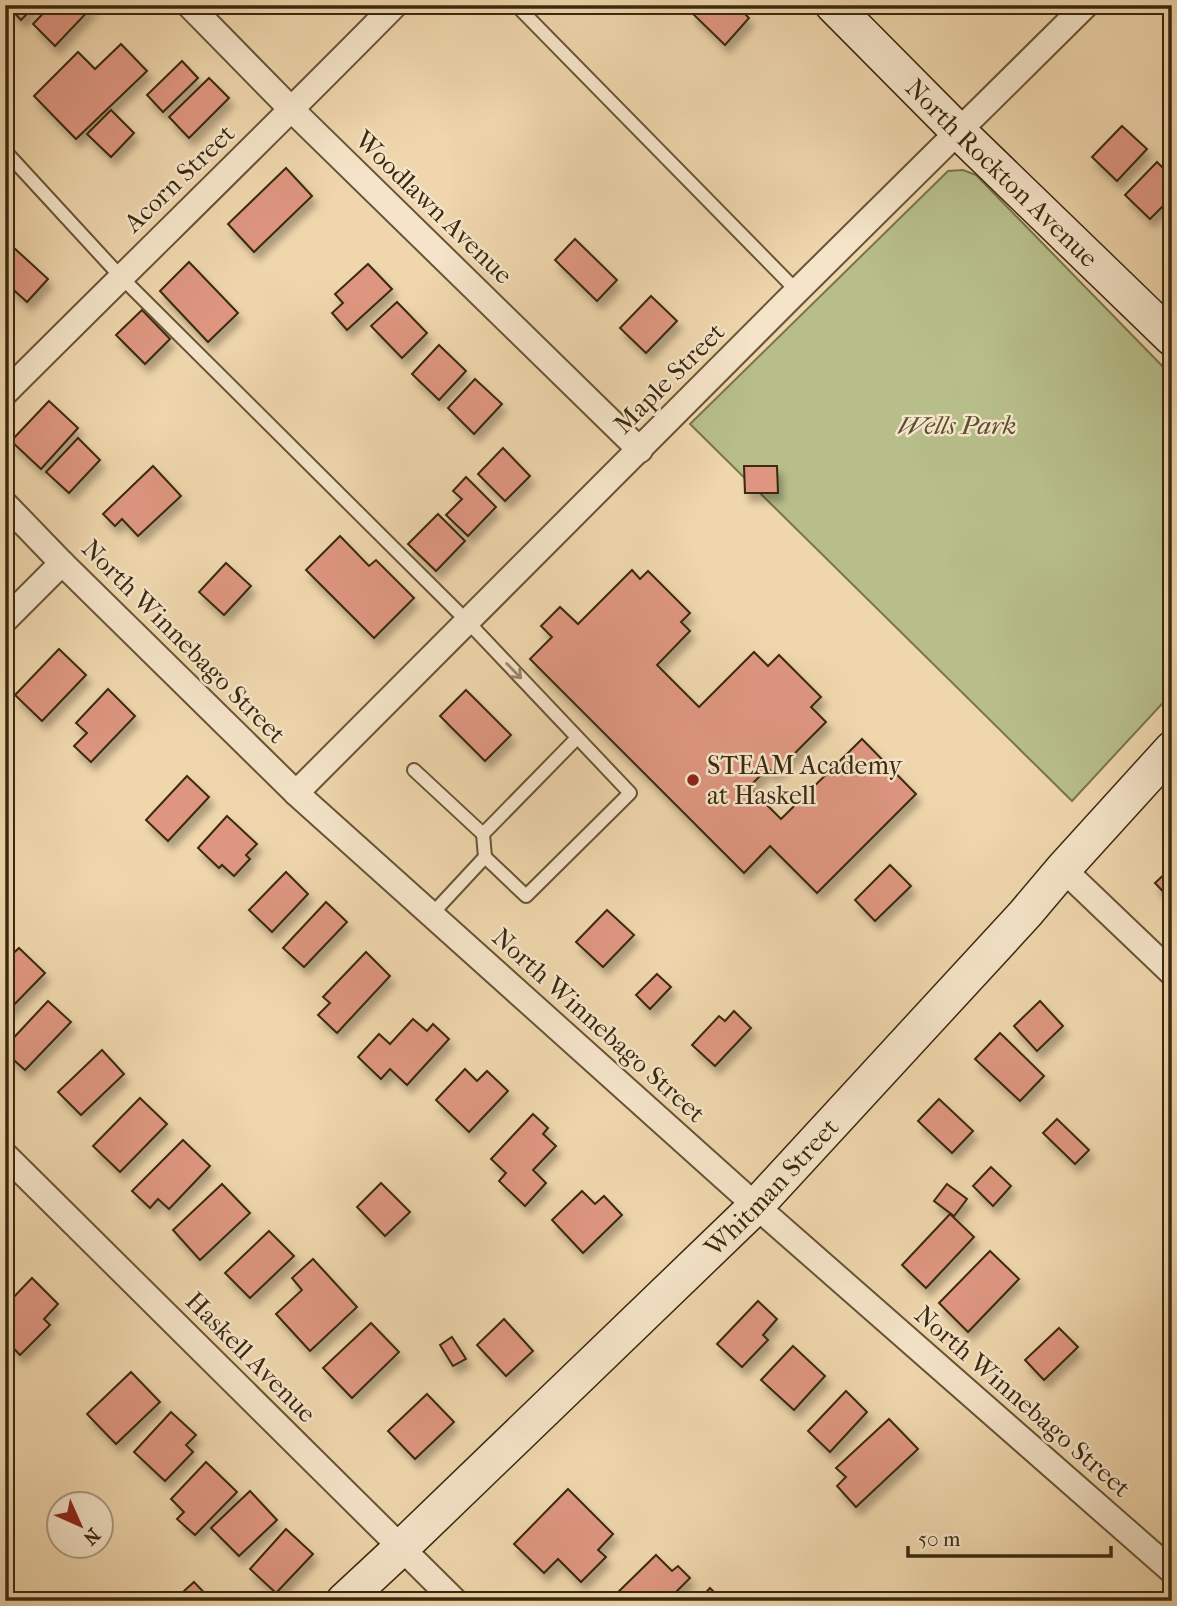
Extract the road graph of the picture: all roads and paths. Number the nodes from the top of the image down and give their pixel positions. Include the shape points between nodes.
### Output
1 (189, 5) edge
2 (395, 5) edge
3 (516, 5) edge
4 (833, 5) edge
5 (1086, 5) edge
6 (292, 110) junction
7 (958, 131) junction
8 (5, 151) edge
9 (121, 277) junction
10 (797, 291) junction
11 (1172, 338) edge
12 (5, 393) edge
13 (640, 450) junction
14 (5, 504) edge
15 (62, 563) junction
16 (5, 620) edge
17 (467, 621) junction
18 (577, 738) junction
19 (1172, 750) edge
20 (414, 770) dead end
21 (296, 793) junction
22 (483, 834) junction
23 (485, 857) junction
24 (1063, 869) junction
25 (432, 914) junction
26 (1172, 973) edge
27 (5, 1155) edge
28 (755, 1206) junction
29 (401, 1548) junction
30 (1172, 1571) edge
31 (344, 1601) edge
32 (455, 1601) edge

1 - 6 street, Woodlawn Avenue
2 - 6 street, Acorn Street
3 - 10 lane
4 - 7 main road, North Rockton Avenue
5 - 7 street, Maple Street
6 - 9 street, Acorn Street
6 - 13 street, Woodlawn Avenue
7 - 10 street, Maple Street
7 - 11 main road, North Rockton Avenue
8 - 9 lane
9 - 12 street, Acorn Street
9 - 17 lane
10 - 13 street, Maple Street
13 - 17 street, Maple Street
14 - 15 street, North Winnebago Street
15 - 16 street
15 - 21 street, North Winnebago Street
17 -> 18 lane
17 - 21 street, Maple Street
18 - 22 lane
18 - 23 lane via 630,793 526,896
19 - 24 main road, Whitman Street
20 - 22 lane
21 - 25 street, North Winnebago Street
22 - 23 lane
23 - 25 lane
24 - 26 street
24 - 28 main road, Whitman Street
25 - 28 street, North Winnebago Street
27 - 29 street, Haskell Avenue
28 - 29 main road, Whitman Street
28 - 30 street, North Winnebago Street
29 - 31 main road, Whitman Street
29 - 32 street, Haskell Avenue

